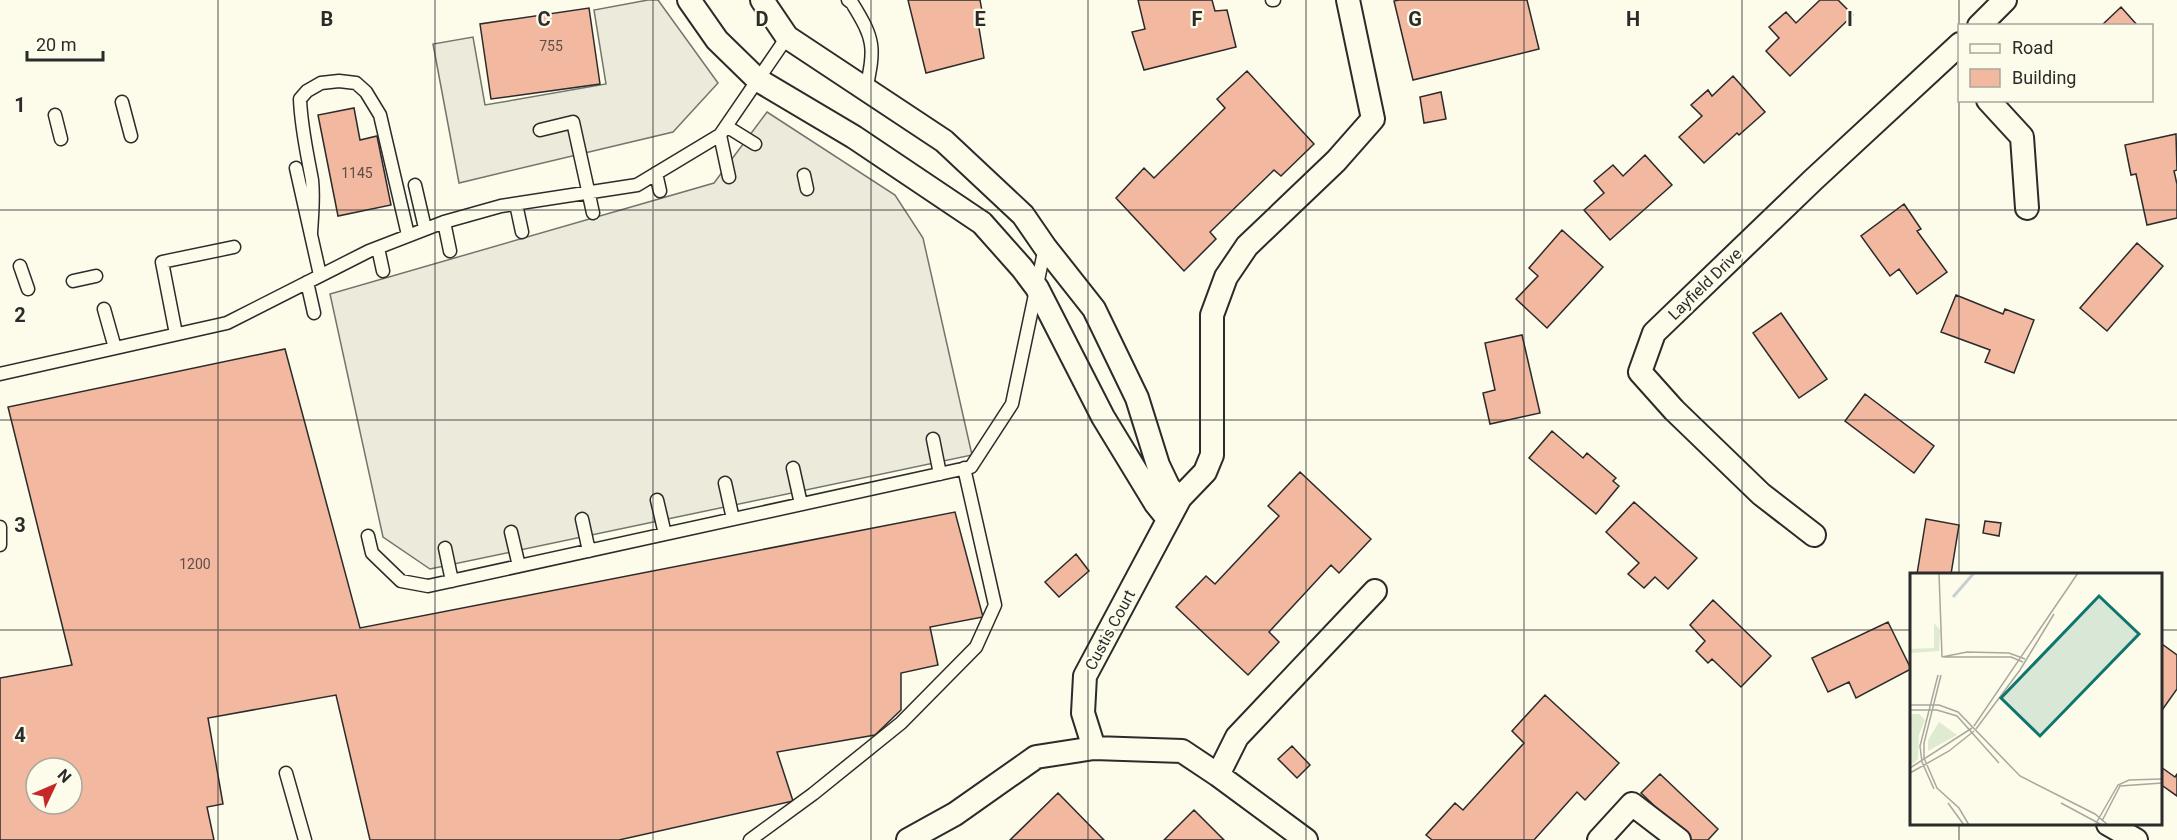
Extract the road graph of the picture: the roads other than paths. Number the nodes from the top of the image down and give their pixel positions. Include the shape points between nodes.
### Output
1 (689, 0) edge
2 (762, 0) edge
3 (848, 0) edge
4 (1348, 0) edge
5 (2005, 0) edge
6 (1981, 24) edge
7 (787, 37) junction
8 (1955, 57) edge
9 (758, 80) junction
10 (866, 90) junction
11 (122, 102) dead end
12 (1990, 102) edge
13 (55, 115) dead end
14 (540, 130) dead end
15 (723, 131) junction
16 (131, 136) dead end
17 (61, 139) dead end
18 (755, 144) dead end
19 (296, 168) dead end
20 (656, 173) junction
21 (804, 175) dead end
22 (729, 177) dead end
23 (415, 185) dead end
24 (807, 189) dead end
25 (660, 191) dead end
26 (589, 192) junction
27 (516, 204) junction
28 (2027, 208) dead end
29 (593, 213) dead end
30 (444, 222) junction
31 (425, 228) junction
32 (522, 232) dead end
33 (311, 233) junction
34 (408, 235) junction
35 (234, 247) dead end
36 (1045, 247) junction
37 (378, 248) junction
38 (450, 251) dead end
39 (20, 266) dead end
40 (383, 271) dead end
41 (320, 275) junction
42 (96, 276) dead end
43 (73, 281) dead end
44 (307, 282) junction
45 (1036, 288) junction
46 (28, 289) dead end
47 (104, 309) dead end
48 (314, 314) dead end
49 (176, 334) junction
50 (115, 348) junction
51 (0, 374) edge
52 (933, 439) dead end
53 (793, 468) dead end
54 (964, 468) junction
55 (940, 474) junction
56 (725, 483) dead end
57 (1180, 498) junction
58 (657, 500) dead end
59 (801, 504) junction
60 (582, 519) dead end
61 (733, 519) junction
62 (1168, 519) junction
63 (0, 527) edge
64 (511, 532) dead end
65 (664, 534) junction
66 (1814, 535) dead end
67 (368, 536) dead end
68 (0, 545) edge
69 (445, 548) dead end
70 (589, 551) junction
71 (519, 566) junction
72 (452, 581) junction
73 (1375, 591) dead end
74 (1094, 748) junction
75 (286, 773) dead end
76 (1218, 775) junction
77 (2110, 825) edge
78 (305, 840) edge
79 (750, 840) edge
80 (908, 840) edge
81 (1306, 840) edge
82 (1599, 840) edge
83 (1679, 840) edge
84 (2136, 840) edge

1 - 9 street via 717,40
2 - 7 street
3 - 10 lane via 869,31 873,59
4 - 57 street, Custis Court via 1373,119 1336,161 1247,246 1226,278 1212,315 1212,455 1205,472
5 - 6 street
7 - 9 lane
7 - 10 street
8 - 66 street, Layfield Drive via 1813,180 1654,333 1640,372 1761,494
9 - 15 lane
9 - 45 street via 854,137 982,223
10 - 36 street via 944,141 1023,215
11 - 16 lane
12 - 28 street via 2022,137
13 - 17 lane
14 - 26 lane via 573,122
15 - 18 lane
15 - 20 lane
15 - 22 lane
19 - 33 lane
20 - 25 lane
20 - 26 lane via 637,185
21 - 24 lane
23 - 31 lane
26 - 27 lane
26 - 29 lane
27 - 30 lane
27 - 32 lane
30 - 31 lane
30 - 38 lane
31 - 34 lane
33 - 34 lane via 312,181 300,99 321,83 339,81 356,83 380,115
33 - 41 lane
34 - 37 lane
35 - 49 lane via 162,262
36 - 45 lane
36 - 57 street via 1094,309 1137,398 1158,465 1169,488
37 - 40 lane
37 - 41 lane
39 - 46 lane
41 - 44 lane
42 - 43 lane
44 - 48 lane
44 - 49 lane via 227,323
45 - 54 lane via 1012,404 971,467
45 - 62 street via 1103,417
47 - 50 lane
49 - 50 lane
50 - 51 lane
52 - 55 lane
53 - 59 lane
54 - 55 lane
54 - 79 lane via 995,605 975,647 901,723
55 - 59 lane
56 - 61 lane
57 - 62 street, Custis Court
58 - 65 lane
59 - 61 lane
60 - 70 lane
61 - 65 lane
62 - 74 street, Custis Court via 1085,676 1083,713
63 - 68 lane
64 - 71 lane
65 - 70 lane
67 - 72 lane via 372,553 400,581 428,586
69 - 72 lane
70 - 71 lane
71 - 72 lane
73 - 76 street via 1237,737
74 - 76 street via 1182,752
74 - 80 street via 1036,757 956,814
75 - 78 lane
76 - 81 street
77 - 84 street
82 - 83 street via 1632,804

